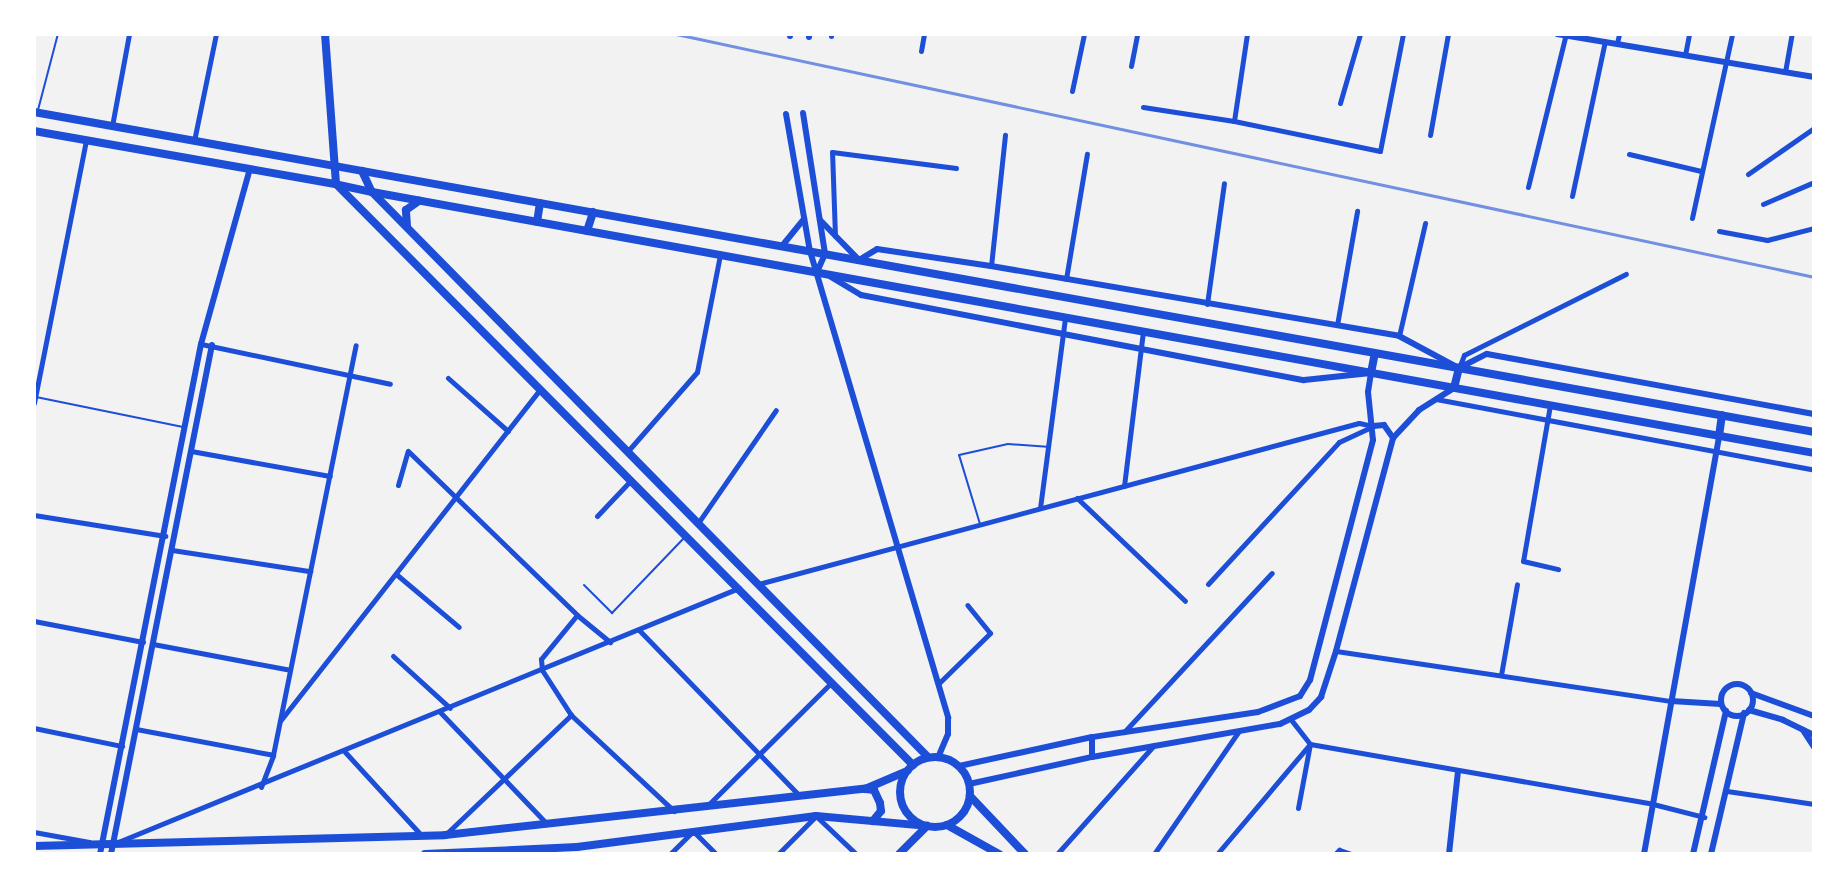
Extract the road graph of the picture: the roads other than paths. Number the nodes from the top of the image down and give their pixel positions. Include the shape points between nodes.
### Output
1 (58, 34) edge
2 (129, 34) edge
3 (216, 34) edge
4 (325, 34) edge
5 (924, 34) edge
6 (1084, 34) edge
7 (1137, 34) edge
8 (1247, 34) edge
9 (1360, 34) edge
10 (1403, 34) edge
11 (1448, 34) edge
12 (1557, 34) edge
13 (1619, 34) edge
14 (1689, 34) edge
15 (1732, 34) edge
16 (1792, 34) edge
17 (1566, 35) edge
18 (1605, 41) junction
19 (1617, 43) junction
20 (921, 51) dead end
21 (1685, 55) junction
22 (1727, 62) junction
23 (1131, 66) dead end
24 (1785, 72) junction
25 (1814, 77) edge
26 (1072, 91) dead end
27 (1340, 103) dead end
28 (1143, 107) dead end
29 (36, 112) edge
30 (803, 113) dead end
31 (786, 114) dead end
32 (1234, 121) junction
33 (112, 126) junction
34 (1814, 128) edge
35 (34, 131) edge
36 (1005, 135) dead end
37 (1430, 135) dead end
38 (86, 140) junction
39 (194, 141) junction
40 (1087, 154) dead end
41 (1629, 154) dead end
42 (334, 166) junction
43 (956, 168) dead end
44 (250, 169) junction
45 (362, 171) junction
46 (1701, 171) junction
47 (1748, 174) dead end
48 (1814, 182) edge
49 (1224, 183) dead end
50 (336, 184) junction
51 (1528, 187) dead end
52 (372, 192) junction
53 (1572, 196) dead end
54 (419, 201) junction
55 (540, 203) junction
56 (1763, 204) dead end
57 (1357, 211) dead end
58 (592, 212) junction
59 (1692, 218) dead end
60 (804, 219) junction
61 (820, 220) junction
62 (537, 222) junction
63 (1425, 223) dead end
64 (1814, 228) edge
65 (409, 230) junction
66 (587, 231) junction
67 (1719, 231) dead end
68 (835, 236) junction
69 (782, 246) junction
70 (810, 251) junction
71 (825, 254) junction
72 (720, 255) junction
73 (859, 260) junction
74 (991, 266) junction
75 (816, 273) junction
76 (1626, 274) dead end
77 (827, 275) junction
78 (1066, 279) junction
79 (1207, 304) junction
80 (1065, 318) junction
81 (1337, 326) junction
82 (1143, 332) junction
83 (1063, 336) junction
84 (1399, 336) junction
85 (201, 344) junction
86 (212, 345) junction
87 (356, 345) dead end
88 (1141, 348) junction
89 (1375, 353) junction
90 (1459, 368) junction
91 (1371, 373) junction
92 (350, 377) junction
93 (448, 378) dead end
94 (390, 384) dead end
95 (1454, 388) junction
96 (540, 389) junction
97 (1436, 399) junction
98 (35, 400) edge
99 (1550, 405) junction
100 (776, 410) dead end
101 (1814, 414) edge
102 (1722, 416) junction
103 (1548, 420) junction
104 (1656, 424) junction
105 (1372, 426) junction
106 (187, 427) junction
107 (508, 431) junction
108 (1814, 432) edge
109 (1719, 436) junction
110 (1393, 438) junction
111 (1653, 440) junction
112 (1048, 447) junction
113 (191, 451) junction
114 (627, 452) junction
115 (1716, 452) junction
116 (1814, 453) edge
117 (1814, 470) edge
118 (330, 476) junction
119 (631, 480) junction
120 (398, 485) dead end
121 (1124, 486) junction
122 (457, 496) junction
123 (1077, 498) junction
124 (1040, 508) junction
125 (34, 514) edge
126 (597, 516) dead end
127 (698, 523) junction
128 (980, 524) junction
129 (165, 536) junction
130 (686, 536) junction
131 (895, 547) junction
132 (172, 550) junction
133 (1558, 569) dead end
134 (310, 571) junction
135 (1272, 573) dead end
136 (396, 574) junction
137 (758, 584) junction
138 (1208, 584) dead end
139 (1517, 584) dead end
140 (584, 585) dead end
141 (739, 588) junction
142 (1185, 601) dead end
143 (967, 605) dead end
144 (577, 615) junction
145 (34, 621) edge
146 (459, 627) dead end
147 (639, 630) junction
148 (143, 642) junction
149 (610, 642) junction
150 (153, 644) junction
151 (1336, 651) junction
152 (393, 656) dead end
153 (290, 670) junction
154 (542, 670) junction
155 (1501, 675) junction
156 (832, 682) junction
157 (938, 684) junction
158 (1751, 693) junction
159 (1671, 701) junction
160 (1721, 704) junction
161 (450, 708) junction
162 (1726, 711) junction
163 (440, 712) junction
164 (1746, 712) junction
165 (571, 715) junction
166 (1814, 716) edge
167 (1292, 721) junction
168 (280, 722) junction
169 (1801, 727) junction
170 (34, 728) edge
171 (136, 729) junction
172 (1239, 731) junction
173 (1124, 732) junction
174 (1814, 735) edge
175 (1092, 737) junction
176 (1310, 744) junction
177 (1154, 745) junction
178 (122, 747) junction
179 (1814, 747) edge
180 (345, 752) junction
181 (273, 754) junction
182 (758, 755) junction
183 (928, 757) junction
184 (938, 757) junction
185 (1092, 757) junction
186 (959, 766) junction
187 (910, 768) junction
188 (1458, 771) junction
189 (504, 778) junction
190 (969, 784) junction
191 (261, 787) junction
192 (865, 789) junction
193 (1727, 791) junction
194 (799, 795) junction
195 (970, 796) junction
196 (1653, 804) junction
197 (1814, 804) edge
198 (706, 806) junction
199 (1298, 808) dead end
200 (674, 811) junction
201 (816, 816) junction
202 (1704, 817) junction
203 (873, 821) junction
204 (947, 825) junction
205 (549, 826) junction
206 (927, 826) junction
207 (693, 831) junction
208 (34, 832) edge
209 (445, 835) junction
210 (422, 837) junction
211 (113, 844) junction
212 (101, 845) junction
213 (34, 846) edge
214 (577, 850) edge
215 (100, 854) edge
216 (111, 854) edge
217 (426, 854) edge
218 (670, 854) edge
219 (716, 854) edge
220 (778, 854) edge
221 (856, 854) edge
222 (899, 854) edge
223 (999, 854) edge
224 (1025, 854) edge
225 (1057, 854) edge
226 (1154, 854) edge
227 (1217, 854) edge
228 (1335, 854) edge
229 (1351, 854) edge
230 (1449, 854) edge
231 (1644, 854) edge
232 (1693, 854) edge
233 (1711, 854) edge

1 - 29 lane
2 - 33 street
3 - 39 street
4 - 42 main road
5 - 20 street
6 - 26 street
7 - 23 street
8 - 32 street
9 - 27 street
10 - 32 street via 1380,151
11 - 37 street
12 - 17 street
13 - 19 street
14 - 21 street
15 - 22 street
16 - 24 street
17 - 18 street
17 - 51 street
18 - 19 street
18 - 53 street
19 - 21 street
21 - 22 street
22 - 24 street
22 - 46 street
24 - 25 street
28 - 32 street
29 - 33 main road
30 - 61 street
31 - 60 street
33 - 39 main road
34 - 47 street
35 - 38 main road
36 - 74 street
38 - 44 main road
38 - 98 street
39 - 42 main road
40 - 78 street
41 - 46 street
42 - 45 main road
42 - 50 main road
43 - 68 street via 832,152
44 - 50 main road
44 - 85 street
45 - 52 main road
45 - 55 main road
46 - 59 street
48 - 56 street
49 - 79 street
50 - 52 main road
50 - 96 main road
52 - 54 main road
52 - 65 main road
54 - 62 main road
54 - 65 main road via 410,205 404,215
55 - 58 main road
55 - 62 main road
57 - 81 street
58 - 66 main road
58 - 69 main road
60 - 69 street
60 - 70 street
61 - 68 street
61 - 71 street
62 - 66 main road
63 - 84 street
64 - 67 street via 1767,240
65 - 114 main road
66 - 72 main road
68 - 73 street
69 - 70 main road
70 - 71 main road
70 - 75 street
71 - 73 main road
71 - 75 street
72 - 75 main road
72 - 114 street via 697,372
73 - 74 street via 877,249
73 - 89 main road
74 - 78 street
75 - 77 main road
75 - 131 street
76 - 90 street via 1464,355
77 - 80 main road
77 - 83 street via 861,295
78 - 79 street
79 - 81 street
80 - 82 main road
80 - 83 street
81 - 84 street
82 - 88 street
82 - 91 main road
83 - 88 street
83 - 112 street
84 - 90 street
85 - 86 street
85 - 106 street
86 - 92 street
86 - 113 street
87 - 92 street
88 - 91 street via 1304,380
88 - 121 street
89 - 90 main road
89 - 91 main road
90 - 95 main road
90 - 101 street via 1487,354
90 - 102 main road
91 - 95 main road
91 - 105 street via 1368,392
92 - 94 street
92 - 118 street
93 - 107 street
95 - 97 street
95 - 99 main road
96 - 107 street
96 - 119 main road
97 - 103 street
97 - 110 street via 1419,410
98 - 106 lane
99 - 103 street
99 - 104 main road
100 - 127 street
102 - 108 main road
102 - 109 main road
103 - 111 street
103 - 133 street via 1523,561
104 - 109 main road
104 - 111 street
105 - 110 street via 1389,428
105 - 121 street via 1359,423
105 - 138 street via 1339,442
105 - 173 street via 1373,440 1310,680 1300,696 1258,712
106 - 129 street
107 - 122 street
109 - 115 street
109 - 116 main road
110 - 151 street
111 - 115 street
112 - 124 street
112 - 128 lane via 1008,444 959,455
113 - 118 street
113 - 132 street
114 - 127 main road
115 - 117 street
115 - 159 street
118 - 134 street
119 - 126 street
119 - 130 main road
120 - 122 street via 408,451
121 - 123 street
122 - 136 street
122 - 144 street
123 - 124 street
123 - 142 street
124 - 128 street
125 - 129 street
127 - 137 main road
128 - 131 street
129 - 148 street
130 - 140 lane via 612,613
130 - 141 main road
131 - 137 street
131 - 157 street
132 - 134 street
132 - 150 street
134 - 153 street
135 - 173 street
136 - 146 street
136 - 168 street
137 - 183 main road
139 - 155 street
141 - 147 street
141 - 156 main road
143 - 157 street via 990,633
144 - 149 street
144 - 154 street via 541,659
145 - 148 street
147 - 149 street
147 - 182 street
148 - 178 street
149 - 154 street
150 - 153 street
150 - 171 street
151 - 155 street
151 - 167 street via 1321,697
152 - 161 street
153 - 168 street
154 - 161 street
154 - 165 street
155 - 159 street
156 - 182 street
156 - 187 main road
157 - 184 street via 948,726
158 - 160 street via 1736,684 1721,695
158 - 164 street
158 - 166 street
159 - 160 street
159 - 196 street
160 - 162 street
161 - 163 street
162 - 164 street via 1733,715
162 - 202 street
163 - 180 street
163 - 189 street
164 - 169 street
164 - 193 street
165 - 189 street
165 - 200 street
167 - 172 street
167 - 176 street
168 - 181 street
169 - 174 street
169 - 179 street
170 - 178 street
171 - 181 street
171 - 211 street
172 - 177 street
172 - 226 street
173 - 175 street
175 - 185 street
175 - 186 street
176 - 188 street
176 - 199 street
176 - 227 street
177 - 185 street
177 - 225 street
178 - 212 street
180 - 191 street
180 - 210 street
181 - 191 street
182 - 194 street
182 - 198 street
183 - 184 main road
183 - 187 main road
184 - 186 main road
185 - 190 street
186 - 190 main road
187 - 192 main road
187 - 206 main road via 901,781 902,804 908,814
188 - 196 street
188 - 230 street
189 - 205 street
189 - 209 street
190 - 195 main road
191 - 211 street
192 - 194 main road
192 - 203 main road via 874,790 880,803 881,811
193 - 197 street
193 - 233 street
194 - 198 main road
195 - 204 main road via 963,814
195 - 224 main road
196 - 202 street
196 - 231 street
198 - 200 main road
200 - 205 main road
201 - 203 main road
201 - 207 main road
201 - 220 street
201 - 221 street
202 - 232 street
203 - 206 main road
204 - 206 main road
204 - 223 main road
205 - 209 main road
206 - 222 main road
207 - 214 main road
207 - 218 street
207 - 219 street
208 - 212 street
209 - 210 main road
210 - 211 main road
211 - 212 main road
211 - 216 street
212 - 213 main road
212 - 215 street
214 - 217 main road
228 - 229 street via 1339,850

